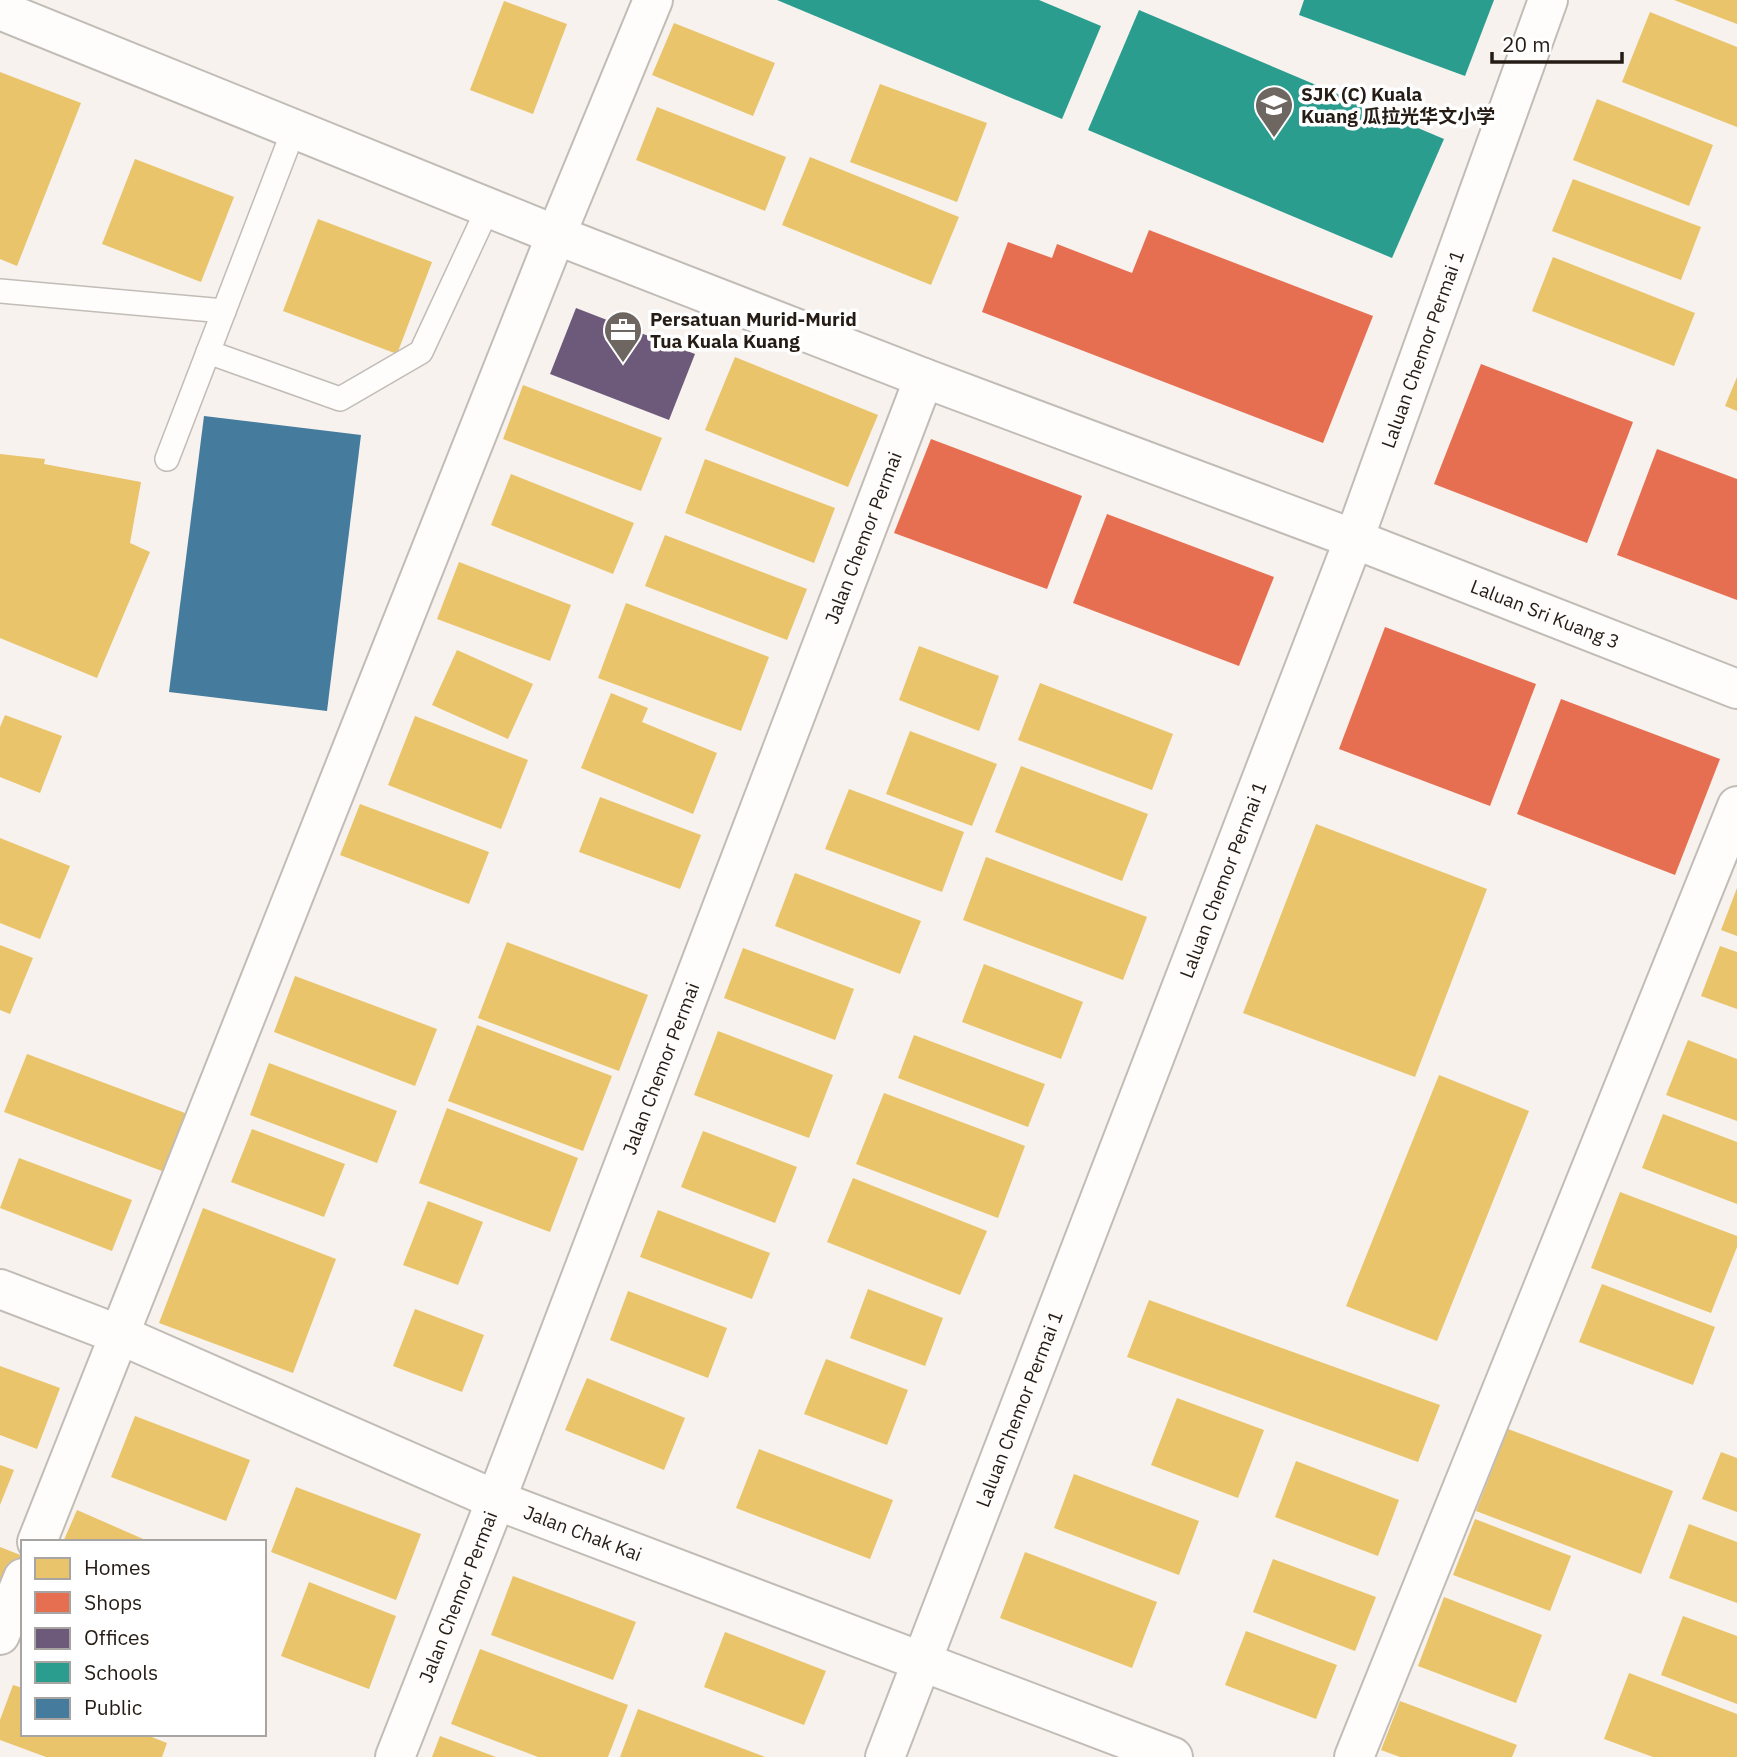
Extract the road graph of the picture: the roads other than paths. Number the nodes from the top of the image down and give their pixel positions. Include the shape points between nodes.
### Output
1 (653, 0) edge
2 (1548, 0) edge
3 (0, 10) edge
4 (294, 129) junction
5 (488, 208) junction
6 (556, 235) junction
7 (0, 291) edge
8 (224, 311) junction
9 (208, 352) junction
10 (924, 378) junction
11 (167, 459) dead end
12 (1354, 539) junction
13 (1737, 689) edge
14 (1737, 806) edge
15 (0, 1289) edge
16 (120, 1335) junction
17 (496, 1500) junction
18 (38, 1540) edge
19 (21, 1583) edge
20 (0, 1635) edge
21 (923, 1661) junction
22 (395, 1757) edge
23 (885, 1757) edge
24 (1173, 1757) edge
25 (1354, 1757) edge

1 - 6 street
2 - 12 street, Laluan Chemor Permai 1
3 - 4 street, Laluan Sri Kuang 3
4 - 5 street, Laluan Sri Kuang 3
4 - 8 lane
5 - 6 street, Laluan Sri Kuang 3
5 - 9 lane via 421,352 340,399
6 - 10 street, Laluan Sri Kuang 3
6 - 16 street
7 - 8 lane
8 - 9 lane
9 - 11 lane
10 - 12 street, Laluan Sri Kuang 3
10 - 17 street, Jalan Chemor Permai
12 - 13 street, Laluan Sri Kuang 3
12 - 21 street, Laluan Chemor Permai 1
14 - 25 street
15 - 16 street, Jalan Chak Kai
16 - 17 street, Jalan Chak Kai
16 - 18 street
17 - 21 street, Jalan Chak Kai
17 - 22 street, Jalan Chemor Permai
19 - 20 street
21 - 23 street, Laluan Chemor Permai 1
21 - 24 street, Jalan Chak Kai

